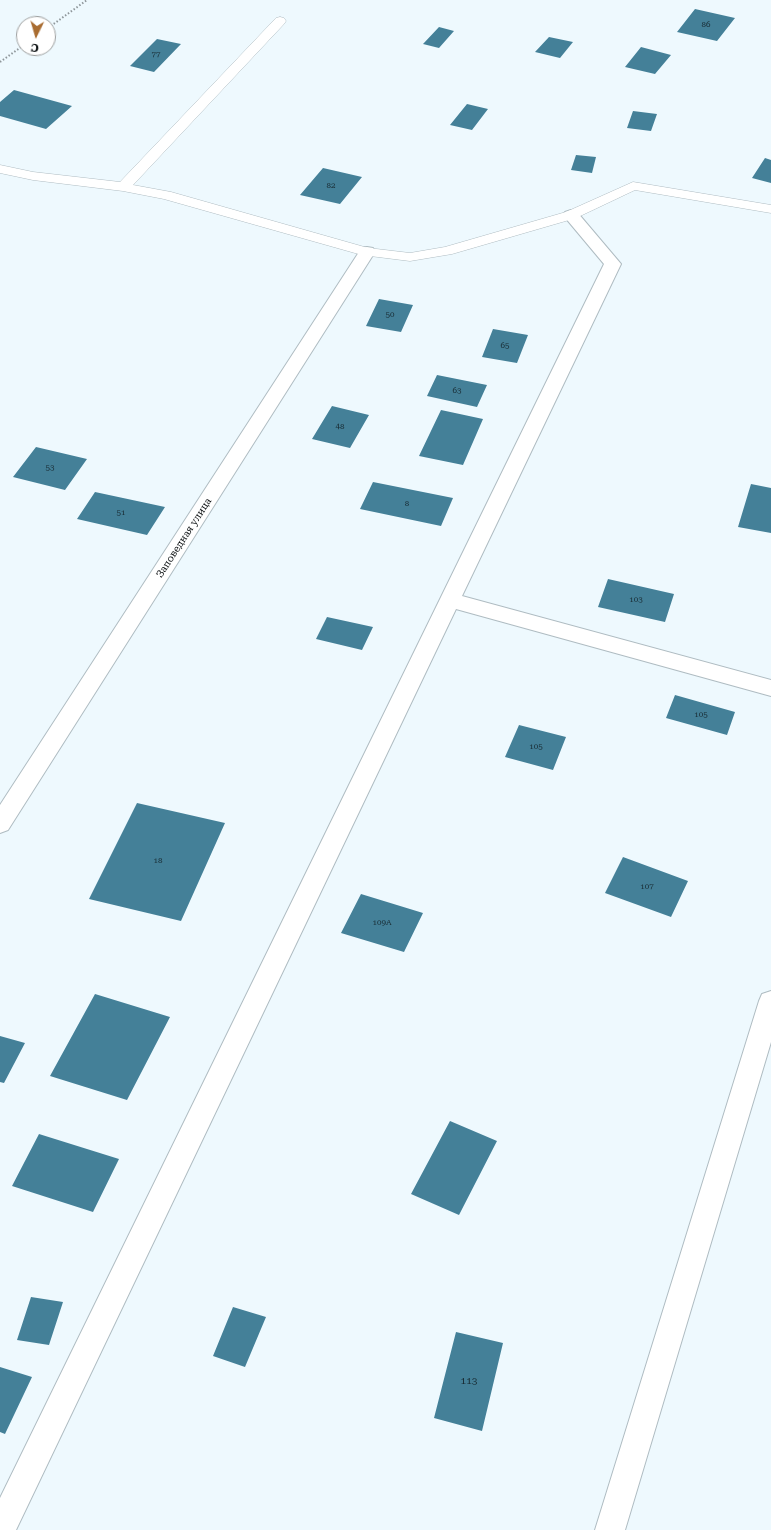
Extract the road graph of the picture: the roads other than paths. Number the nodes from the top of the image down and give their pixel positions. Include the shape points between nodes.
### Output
1 (280, 21) dead end
2 (0, 169) edge
3 (123, 187) junction
4 (771, 209) edge
5 (571, 215) junction
6 (367, 252) junction
7 (450, 600) junction
8 (771, 688) edge
9 (0, 824) edge
10 (771, 1001) edge
11 (0, 1530) edge
12 (610, 1530) edge

1 - 3 lane
2 - 3 lane via 33,176
3 - 6 lane via 166,195
4 - 5 lane via 633,186
5 - 6 lane via 447,251 410,257
5 - 7 street via 612,264
6 - 9 street, Заповедная улица
7 - 8 street
7 - 11 street
10 - 12 street

